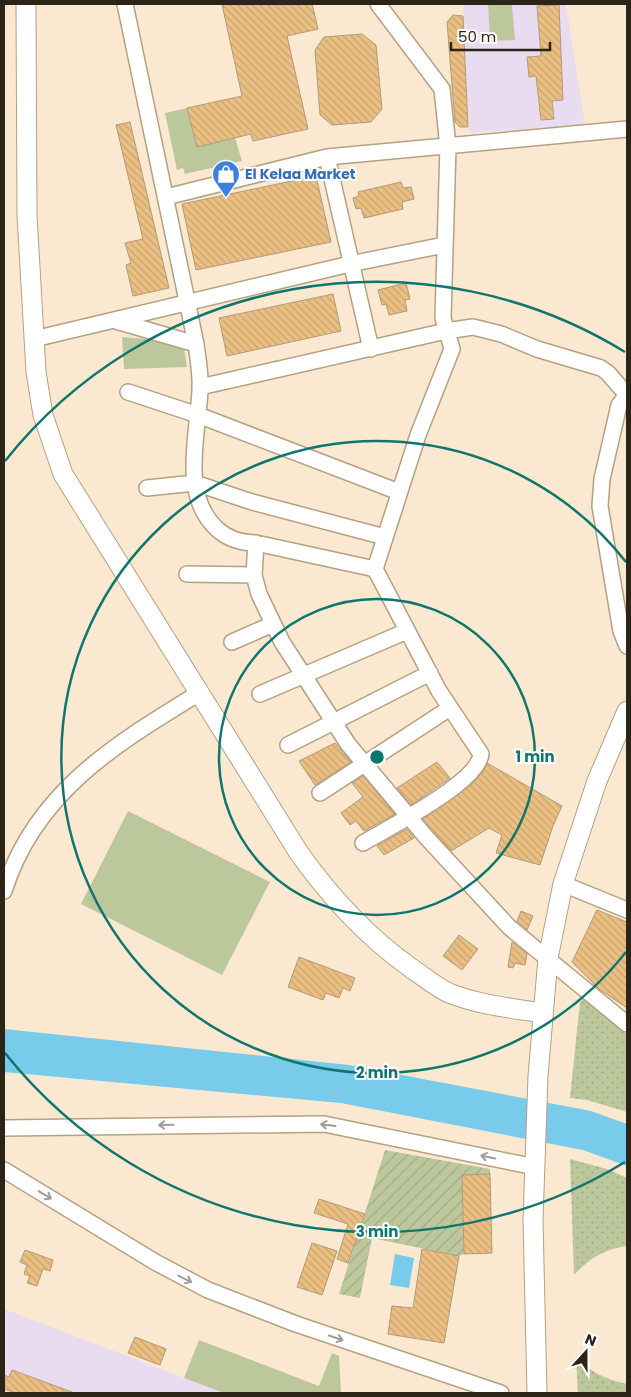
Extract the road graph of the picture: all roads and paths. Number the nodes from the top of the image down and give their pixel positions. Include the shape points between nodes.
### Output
1 (26, 4) edge
2 (125, 4) edge
3 (378, 4) edge
4 (627, 129) edge
5 (448, 147) junction
6 (327, 157) junction
7 (166, 196) junction
8 (444, 245) junction
9 (350, 264) junction
10 (188, 303) junction
11 (114, 320) junction
12 (446, 331) junction
13 (34, 339) junction
14 (196, 344) junction
15 (371, 349) junction
16 (200, 387) junction
17 (128, 392) dead end
18 (627, 395) edge
19 (198, 415) junction
20 (195, 483) junction
21 (146, 488) dead end
22 (398, 492) junction
23 (385, 537) junction
24 (256, 543) junction
25 (376, 569) junction
26 (187, 574) dead end
27 (254, 575) junction
28 (273, 624) junction
29 (408, 631) junction
30 (232, 642) dead end
31 (627, 646) edge
32 (430, 673) junction
33 (303, 675) junction
34 (199, 693) junction
35 (260, 694) dead end
36 (450, 708) junction
37 (627, 711) edge
38 (333, 722) junction
39 (622, 736) edge
40 (288, 746) dead end
41 (365, 764) junction
42 (320, 793) dead end
43 (409, 816) junction
44 (363, 843) dead end
45 (563, 884) junction
46 (4, 891) edge
47 (627, 910) edge
48 (548, 958) junction
49 (542, 1014) junction
50 (627, 1024) edge
51 (4, 1128) edge
52 (535, 1162) junction
53 (4, 1170) edge
54 (501, 1393) edge
55 (537, 1393) edge

1 - 13 main road via 26,215
2 - 7 street
3 - 5 street via 442,89
4 - 5 street
5 - 6 street
5 - 8 street
6 - 7 street
6 - 9 street
7 - 10 street
8 - 9 street
8 - 12 street via 443,318
9 - 10 street
9 - 15 street
10 - 11 street
10 - 14 street
11 - 13 street
11 - 14 street
12 - 15 street
12 - 18 street via 473,328 492,332 601,368
12 - 22 street via 452,350
13 - 34 main road via 43,415 63,474
14 - 16 street
15 - 16 street
16 - 19 street
17 - 19 street
18 - 31 street via 619,406 602,479 600,506 621,630
19 - 20 street
19 - 22 street
20 - 21 street
20 - 23 street via 252,502
20 - 24 street via 198,501 211,523 232,539
22 - 23 street
23 - 25 street
24 - 25 street
24 - 27 street
25 - 29 street
26 - 27 street
27 - 28 street
28 - 30 street
28 - 33 street
29 - 32 street
29 - 33 street
32 - 36 street
32 - 38 street
33 - 35 street
33 - 38 street
34 - 46 street via 128,737 72,781 43,815 20,853
34 - 49 main road via 299,854 354,922 389,952 448,992 492,1006
36 - 41 street
36 - 43 street via 479,749 481,760 463,780
37 - 39 main road
38 - 40 street
38 - 41 street
39 - 45 main road via 597,781
41 - 42 street
41 - 43 street
43 - 44 street
43 - 48 street via 509,927
45 - 47 street
45 - 48 main road
48 - 49 main road
48 - 50 street
49 - 52 main road
52 -> 51 street via 324,1124
52 - 55 main road via 533,1220
53 -> 54 street via 154,1262 208,1290 296,1324

